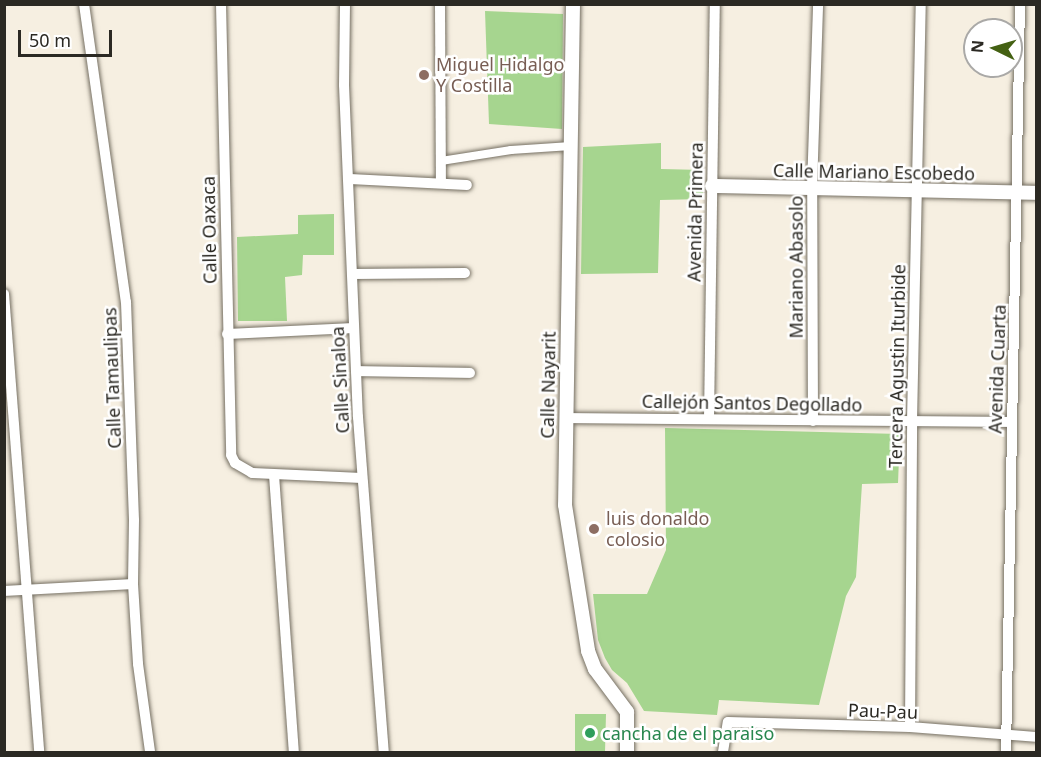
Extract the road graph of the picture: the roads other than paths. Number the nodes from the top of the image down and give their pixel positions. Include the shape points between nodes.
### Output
1 (84, 4) edge
2 (221, 4) edge
3 (345, 4) edge
4 (440, 4) edge
5 (573, 4) edge
6 (715, 4) edge
7 (818, 4) edge
8 (921, 4) edge
9 (1020, 4) edge
10 (571, 146) junction
11 (441, 161) junction
12 (350, 179) junction
13 (441, 183) junction
14 (467, 185) dead end
15 (712, 186) junction
16 (812, 188) junction
17 (917, 191) junction
18 (1018, 193) junction
19 (1036, 194) edge
20 (465, 273) dead end
21 (353, 274) junction
22 (4, 294) edge
23 (354, 328) junction
24 (227, 334) junction
25 (356, 371) junction
26 (470, 374) dead end
27 (565, 418) junction
28 (708, 420) junction
29 (813, 421) junction
30 (912, 421) junction
31 (1011, 422) junction
32 (274, 475) junction
33 (362, 478) junction
34 (133, 584) junction
35 (28, 590) junction
36 (4, 591) edge
37 (910, 728) junction
38 (1007, 735) junction
39 (1036, 737) edge
40 (39, 753) edge
41 (150, 753) edge
42 (294, 753) edge
43 (384, 753) edge
44 (627, 753) edge
45 (723, 753) edge
46 (1006, 753) edge

1 - 34 street, Calle Tamaulipas via 126,302
2 - 24 street, Calle Oaxaca
3 - 12 street, Calle Sinaloa via 344,85
4 - 11 street
5 - 10 street, Calle Nayarit
6 - 15 street, Avenida Primera
7 - 16 street, Mariano Abasolo
8 - 17 street, Tercera Agustin Iturbide
9 - 18 street, Avenida Cuarta
10 - 11 street
10 - 27 street, Calle Nayarit
11 - 13 street
12 - 13 street
12 - 21 street, Calle Sinaloa
13 - 14 street
15 - 16 street, Calle Mariano Escobedo
15 - 28 street, Avenida Primera
16 - 17 street, Calle Mariano Escobedo
16 - 29 street, Mariano Abasolo
17 - 18 street, Calle Mariano Escobedo
17 - 30 street, Tercera Agustin Iturbide
18 - 19 street, Calle Mariano Escobedo
18 - 31 street, Avenida Cuarta
20 - 21 street
21 - 23 street, Calle Sinaloa
22 - 35 street
23 - 24 street
23 - 25 street, Calle Sinaloa
24 - 32 street, Calle Oaxaca via 231,455 243,470
25 - 26 street
25 - 33 street, Calle Sinaloa
27 - 28 street, Callejón Santos Degollado
27 - 44 street, Calle Nayarit via 565,505 580,611 595,669 627,712
28 - 29 street, Callejón Santos Degollado
29 - 30 street, Callejón Santos Degollado
30 - 31 street, Callejón Santos Degollado
30 - 37 street, Tercera Agustin Iturbide
31 - 38 street, Avenida Cuarta
32 - 33 street
32 - 42 street
33 - 43 street, Calle Sinaloa
34 - 35 street
34 - 41 street, Calle Tamaulipas via 138,664
35 - 36 street
35 - 40 street
37 - 38 street, Pau-Pau
37 - 45 street, Pau-Pau via 728,722
38 - 39 street, Pau-Pau
38 - 46 street, Avenida Cuarta

